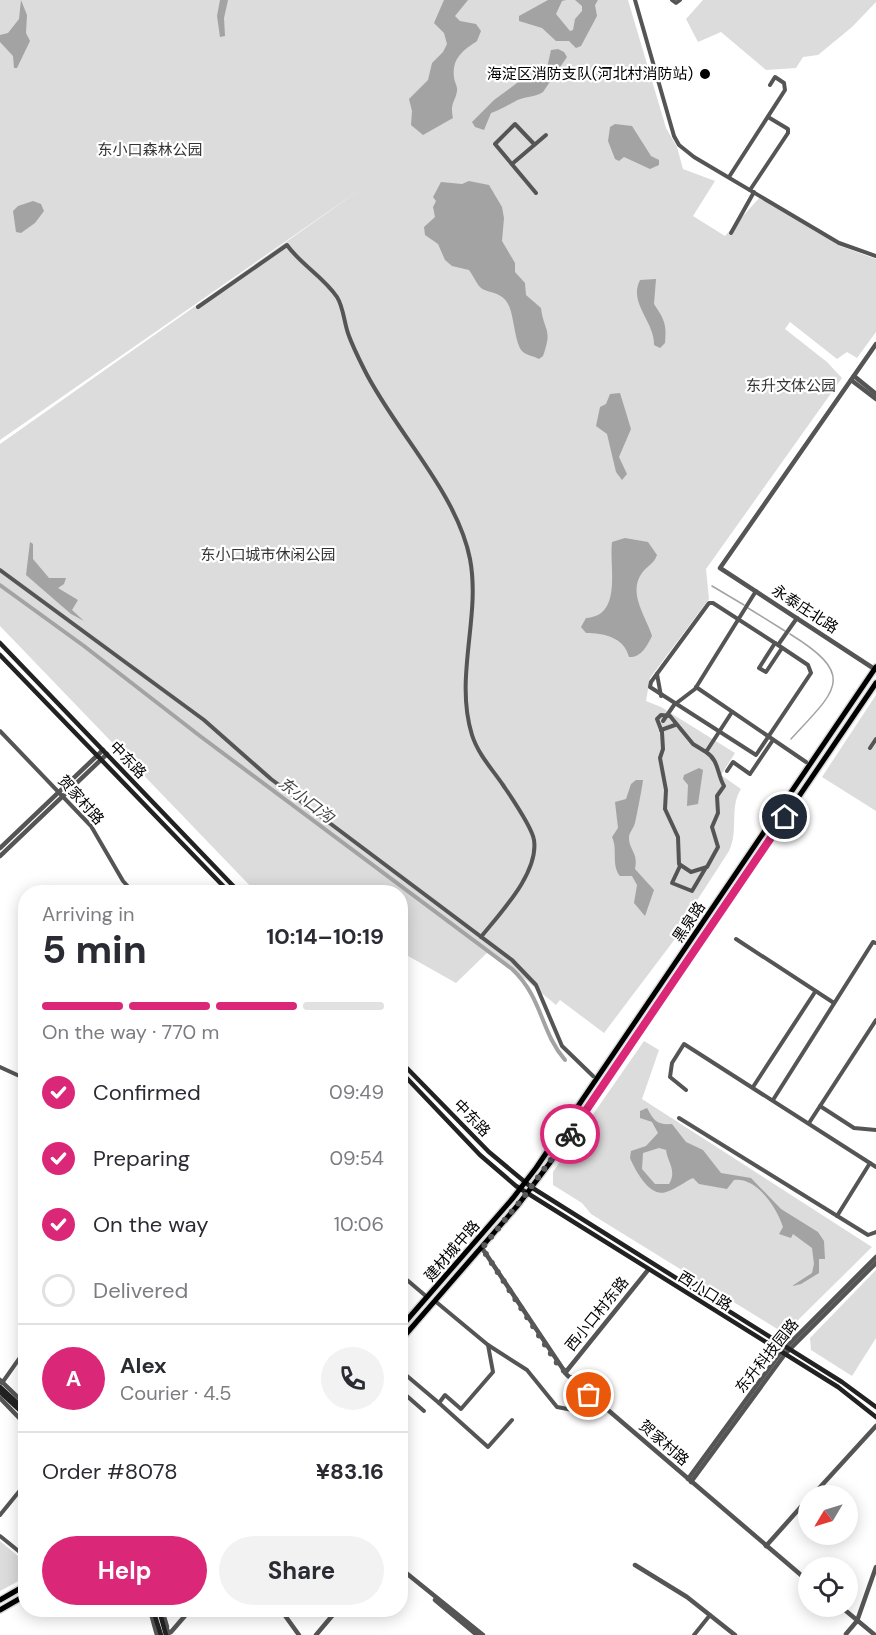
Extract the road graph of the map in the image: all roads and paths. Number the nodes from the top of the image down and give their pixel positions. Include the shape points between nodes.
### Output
1 (635, 0) edge
2 (672, 0) edge
3 (680, 0) edge
4 (770, 85) dead end
5 (768, 117) junction
6 (546, 135) dead end
7 (534, 144) junction
8 (512, 164) junction
9 (729, 177) junction
10 (752, 191) junction
11 (536, 193) dead end
12 (731, 233) dead end
13 (876, 256) edge
14 (198, 308) dead end
15 (876, 344) edge
16 (853, 378) junction
17 (876, 394) edge
18 (876, 399) edge
19 (0, 570) edge
20 (756, 591) junction
21 (797, 618) junction
22 (738, 619) junction
23 (0, 643) edge
24 (778, 646) junction
25 (0, 655) edge
26 (876, 669) edge
27 (657, 674) junction
28 (876, 682) edge
29 (696, 687) junction
30 (661, 696) junction
31 (674, 705) junction
32 (732, 712) junction
33 (667, 714) junction
34 (663, 721) dead end
35 (675, 725) junction
36 (661, 729) junction
37 (0, 731) edge
38 (718, 733) junction
39 (771, 738) junction
40 (876, 739) edge
41 (870, 747) dead end
42 (105, 752) junction
43 (706, 752) junction
44 (99, 758) junction
45 (806, 762) dead end
46 (727, 771) dead end
47 (61, 794) junction
48 (0, 848) edge
49 (0, 856) edge
50 (680, 866) junction
51 (706, 869) junction
52 (127, 885) edge
53 (222, 885) edge
54 (232, 885) edge
55 (481, 937) junction
56 (736, 939) dead end
57 (876, 943) edge
58 (814, 992) junction
59 (834, 1003) junction
60 (876, 1020) edge
61 (0, 1067) edge
62 (408, 1069) edge
63 (18, 1075) edge
64 (408, 1079) edge
65 (594, 1079) junction
66 (753, 1087) junction
67 (686, 1090) dead end
68 (773, 1100) junction
69 (820, 1106) junction
70 (679, 1118) dead end
71 (809, 1123) junction
72 (876, 1130) edge
73 (870, 1163) junction
74 (876, 1167) edge
75 (525, 1182) junction
76 (531, 1187) junction
77 (520, 1189) junction
78 (526, 1194) junction
79 (837, 1216) junction
80 (876, 1232) edge
81 (482, 1248) junction
82 (876, 1257) edge
83 (876, 1263) edge
84 (648, 1270) junction
85 (408, 1281) edge
86 (428, 1297) junction
87 (435, 1301) junction
88 (408, 1319) edge
89 (408, 1332) edge
90 (488, 1345) junction
91 (788, 1348) junction
92 (783, 1353) junction
93 (18, 1359) edge
94 (565, 1373) junction
95 (408, 1377) edge
96 (0, 1383) edge
97 (0, 1392) edge
98 (408, 1397) edge
99 (0, 1398) edge
100 (18, 1398) edge
101 (18, 1402) edge
102 (439, 1402) junction
103 (876, 1407) edge
104 (18, 1409) edge
105 (573, 1410) dead end
106 (424, 1411) dead end
107 (18, 1417) edge
108 (876, 1417) edge
109 (512, 1420) dead end
110 (876, 1426) edge
111 (690, 1481) junction
112 (822, 1485) edge
113 (18, 1494) edge
114 (798, 1510) edge
115 (0, 1515) edge
116 (0, 1536) edge
117 (766, 1546) junction
118 (18, 1551) edge
119 (635, 1565) dead end
120 (876, 1567) edge
121 (798, 1573) edge
122 (408, 1576) edge
123 (408, 1577) edge
124 (18, 1590) edge
125 (0, 1600) edge
126 (18, 1600) edge
127 (0, 1610) edge
128 (710, 1615) junction
129 (154, 1617) edge
130 (161, 1617) edge
131 (162, 1617) edge
132 (184, 1617) edge
133 (286, 1617) edge
134 (330, 1617) edge
135 (852, 1617) edge
136 (857, 1621) junction
137 (168, 1634) edge
138 (846, 1634) edge
139 (159, 1635) edge
140 (299, 1635) edge
141 (316, 1635) edge
142 (477, 1635) edge
143 (483, 1635) edge
144 (694, 1635) edge
145 (735, 1635) edge
146 (874, 1635) edge

1 - 9 street via 674,136 694,157
2 - 3 street
4 - 5 street via 775,77 784,83 785,90
5 - 9 street
5 - 10 street via 788,129 788,133
6 - 7 street
7 - 8 street
7 - 8 street via 512,125 495,144
8 - 11 street
9 - 10 street
10 - 12 street
10 - 13 street via 839,243
14 - 55 street via 287,245 338,298 365,371 457,521 470,559 472,607 466,700 472,735 534,839 533,864
15 - 16 street
16 - 17 street
16 - 18 street
16 - 20 street, 永泰庄北路 via 720,568
19 - 55 street via 204,720 271,780
20 - 21 street, 永泰庄北路
20 - 22 street
21 - 24 street
21 - 26 street, 永泰庄北路
22 - 24 street
22 - 27 street via 713,603 706,604
22 - 29 street
23 - 42 main road, 中东路
24 - 24 street via 759,668 766,672
24 - 39 street via 812,670
25 - 44 main road, 中东路
26 - 65 main road, 黑泉路
27 - 30 street
27 - 30 street via 650,685
28 - 76 main road, 黑泉路
29 - 31 street
29 - 32 street
30 - 31 street
31 - 33 street
31 - 38 street
32 - 38 street
32 - 39 street
33 - 34 street
33 - 35 street
33 - 36 street via 658,717
35 - 36 street
35 - 43 street
36 - 50 street via 665,809 678,837
37 - 47 street, 贺家村路
38 - 39 street via 753,755
38 - 43 street
39 - 45 street
39 - 46 street via 750,774 733,762
40 - 41 street
42 - 44 street
42 - 54 main road, 中东路
43 - 51 street via 715,759 724,786 717,796 718,813 712,827 718,848
44 - 47 street
44 - 53 main road, 中东路
47 - 48 street
47 - 49 street
47 - 52 street, 贺家村路 via 91,826
50 - 51 street via 691,872
50 - 51 street via 672,883 692,891
55 - 65 street via 527,974 546,1004 562,1046
56 - 58 street
57 - 59 street via 873,942
58 - 59 street
58 - 66 street
59 - 68 street
60 - 69 street
61 - 63 street
62 - 75 main road, 中东路 via 483,1146
64 - 77 main road, 中东路 via 480,1155
65 - 75 main road, 黑泉路
66 - 67 street via 684,1044 672,1063 670,1077
66 - 68 street
68 - 71 street
69 - 71 street
69 - 72 street via 854,1128
70 - 79 street
71 - 73 street
73 - 74 street
73 - 79 street
75 - 76 main road, 中东路
75 - 77 main road, 黑泉路
76 - 78 main road, 建材城中路
76 - 91 main road, 西小口路
77 - 78 main road, 西小口路
77 - 86 main road, 建材城中路
78 - 81 main road, 建材城中路
78 - 84 main road, 西小口路
79 - 80 street via 868,1235
81 - 87 main road, 建材城中路
81 - 94 street, 贺家村路
82 - 91 street, 东升科技园路
83 - 91 street, 东升科技园路
84 - 92 main road, 西小口路
84 - 94 street, 西小口村东路
85 - 86 street
86 - 88 main road, 建材城中路
87 - 89 main road, 建材城中路
87 - 90 street
90 - 102 street via 493,1372 460,1409 445,1395
90 - 105 street via 527,1370 557,1407
91 - 92 street, 东升科技园路
91 - 103 main road, 西小口路
92 - 108 main road, 西小口路
92 - 111 street, 东升科技园路
93 - 96 street
94 - 111 street, 贺家村路
95 - 102 street
96 - 100 street
96 - 101 main road
97 - 104 main road
98 - 106 street
99 - 107 street
102 - 109 street via 488,1447
110 - 112 street
111 - 117 street, 贺家村路
113 - 115 street
114 - 117 street
116 - 118 street
117 - 121 street, 贺家村路
119 - 128 street
120 - 136 street
122 - 143 street
123 - 142 street
124 - 125 main road
126 - 127 main road
128 - 144 street
128 - 145 street
129 - 139 main road
130 - 137 main road
131 - 137 street
132 - 137 street
133 - 140 street
134 - 141 street
135 - 136 street
136 - 138 street
136 - 146 street

